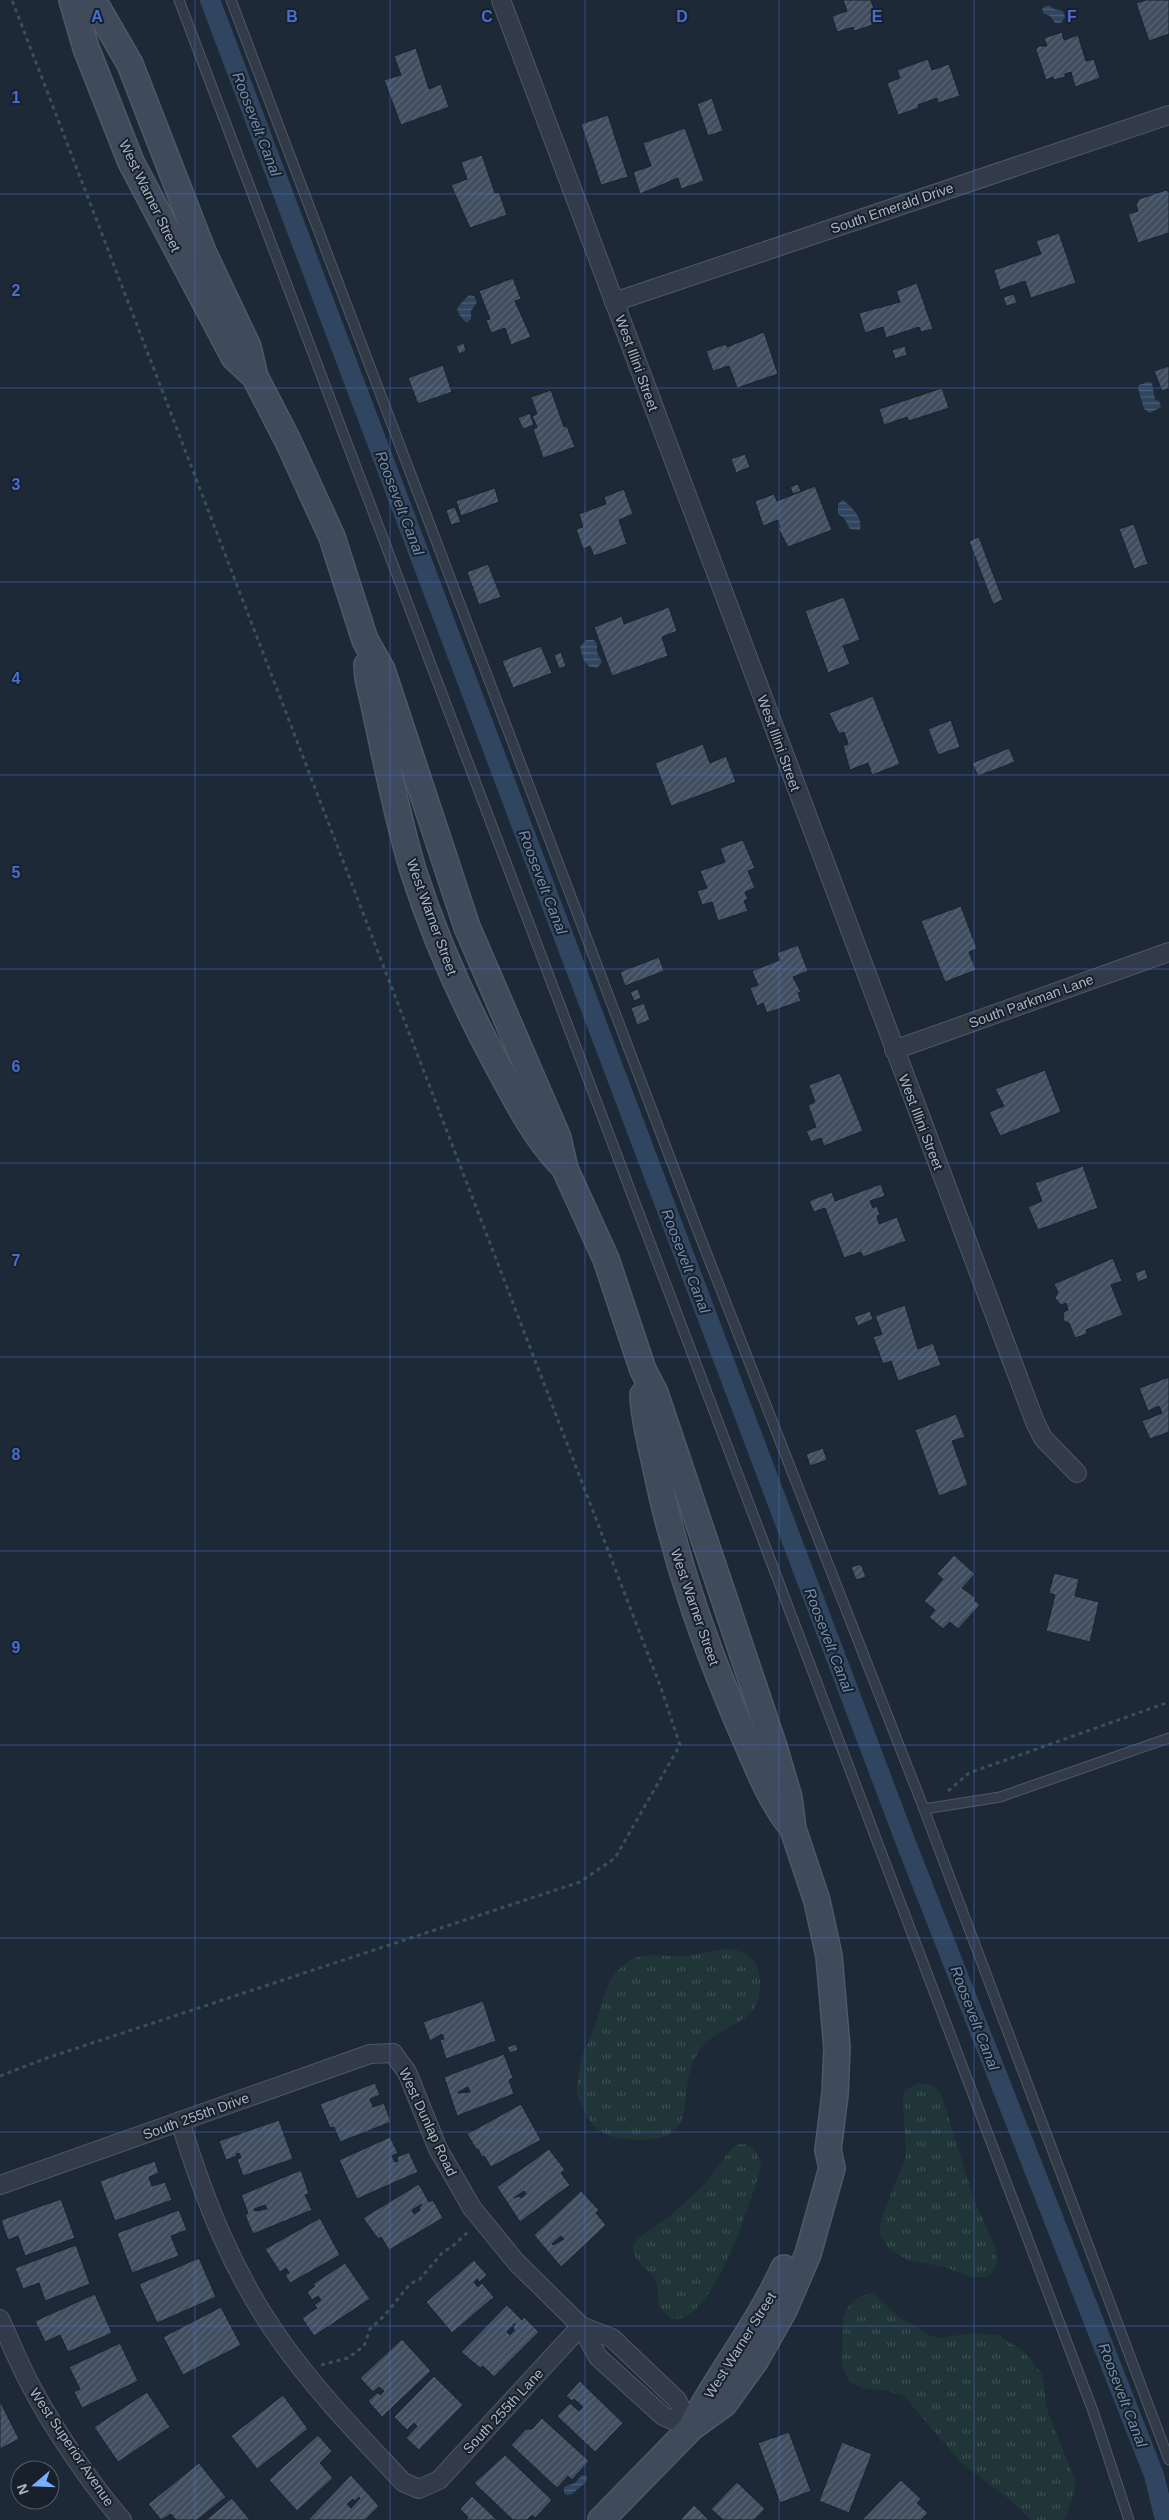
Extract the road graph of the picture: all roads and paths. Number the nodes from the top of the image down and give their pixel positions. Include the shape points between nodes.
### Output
1 (12, 0) edge
2 (72, 0) edge
3 (93, 0) edge
4 (179, 0) edge
5 (231, 0) edge
6 (501, 0) edge
7 (1169, 115) edge
8 (614, 302) junction
9 (256, 377) junction
10 (1169, 952) edge
11 (894, 1050) junction
12 (643, 1370) junction
13 (1077, 1473) dead end
14 (1169, 1702) edge
15 (1169, 1738) edge
16 (924, 1809) junction
17 (793, 1829) junction
18 (393, 2053) joint
19 (0, 2076) edge
20 (180, 2121) junction
21 (0, 2185) edge
22 (471, 2229) dead end
23 (0, 2319) edge
24 (581, 2326) junction
25 (317, 2367) dead end
26 (691, 2428) junction
27 (1169, 2460) edge
28 (122, 2520) edge
29 (601, 2520) edge
30 (1129, 2520) edge

1 - 19 path via 661,1688 680,1745 615,1858 580,1882
2 - 9 street, West Warner Street via 86,48 151,204 234,357
3 - 9 street, West Warner Street via 130,64 202,252 248,347
4 - 30 lane via 1093,2411
5 - 16 lane via 698,1230
6 - 8 street, West Illini Street
7 - 8 street, South Emerald Drive
8 - 11 street, West Illini Street
9 - 12 street, West Warner Street via 332,537 366,640 382,670 467,927 558,1138 565,1169 606,1259
10 - 11 street, South Parkman Lane
11 - 13 street, West Illini Street via 1037,1428 1056,1454
12 - 17 street, West Warner Street via 655,1393 774,1747 789,1798
12 - 17 street, West Warner Street via 643,1402 653,1454 672,1539 693,1611 776,1807
14 - 16 path via 968,1773
15 - 16 lane via 1000,1797
16 - 27 lane
17 - 26 street, West Warner Street via 817,1901 833,1982 837,2048 828,2150 832,2168 808,2254 784,2310 755,2361 724,2404
18 - 20 street, South 255th Drive via 370,2054
18 - 24 street, West Dunlap Road via 408,2072 438,2149 472,2208 516,2262
20 - 21 street, South 255th Drive
20 - 24 street, South 255th Lane via 205,2200 227,2250 280,2340 347,2422 403,2482 419,2489 439,2480
22 - 25 path via 410,2284 370,2329 364,2346 348,2358
23 - 28 street, West Superior Avenue via 44,2408
24 - 26 street, West Dunlap Road via 598,2357 663,2416
26 - 29 street, West Warner Street

